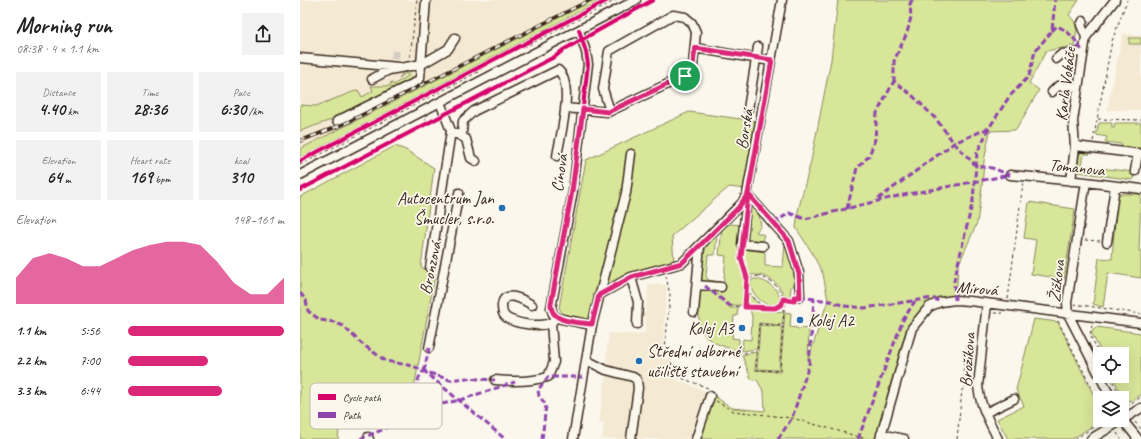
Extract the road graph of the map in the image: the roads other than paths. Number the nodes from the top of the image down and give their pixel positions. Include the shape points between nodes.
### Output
1 (426, 0) edge
2 (636, 0) edge
3 (782, 0) edge
4 (1115, 0) edge
5 (1083, 21) dead end
6 (579, 30) junction
7 (1086, 37) junction
8 (455, 38) dead end
9 (758, 47) dead end
10 (695, 48) junction
11 (1084, 52) junction
12 (300, 58) edge
13 (757, 58) junction
14 (1056, 59) dead end
15 (772, 60) junction
16 (422, 64) junction
17 (399, 67) junction
18 (372, 79) dead end
19 (1078, 87) junction
20 (1052, 92) dead end
21 (440, 102) junction
22 (565, 108) junction
23 (583, 109) junction
24 (748, 109) dead end
25 (610, 111) junction
26 (337, 121) dead end
27 (451, 131) junction
28 (462, 135) junction
29 (1075, 146) junction
30 (632, 154) dead end
31 (1140, 154) edge
32 (557, 156) dead end
33 (476, 161) dead end
34 (1135, 171) dead end
35 (300, 175) edge
36 (1010, 175) dead end
37 (1071, 181) junction
38 (1086, 182) junction
39 (1115, 186) junction
40 (1141, 189) edge
41 (459, 193) dead end
42 (748, 194) junction
43 (1107, 242) road end
44 (700, 245) junction
45 (763, 246) dead end
46 (432, 254) junction
47 (446, 258) junction
48 (430, 268) dead end
49 (632, 277) junction
50 (697, 285) junction
51 (721, 287) dead end
52 (599, 295) junction
53 (800, 297) road end
54 (987, 303) junction
55 (532, 305) dead end
56 (694, 312) dead end
57 (1068, 314) junction
58 (554, 320) junction
59 (1141, 323) edge
60 (592, 324) junction
61 (637, 324) dead end
62 (429, 348) dead end
63 (586, 360) junction
64 (495, 380) dead end
65 (1107, 391) edge
66 (710, 396) road end
67 (1014, 399) dead end
68 (1141, 408) edge
69 (985, 413) junction
70 (1129, 416) edge
71 (1111, 427) edge
72 (1128, 427) edge
73 (881, 437) edge
74 (573, 439) edge
75 (631, 439) edge
76 (696, 439) edge
77 (904, 439) edge
78 (998, 439) edge
79 (1091, 439) edge
80 (1138, 439) edge

1 - 16 street via 421,46
2 - 6 street
3 - 15 street, Borská
4 - 7 street, Karla Vokáče
5 - 7 street via 1081,25
6 - 21 street
6 - 23 street, Cínová via 588,58
7 - 11 street, Karla Vokáče
8 - 16 street via 448,49
9 - 13 street
10 - 13 street
10 - 25 street via 693,65 685,76
10 - 25 street via 696,32 692,23 678,15 673,15 612,47 607,56 603,89
11 - 14 street via 1062,54
11 - 19 street, Karla Vokáče
12 - 17 street via 393,63
13 - 15 street
13 - 24 street
15 - 42 street, Borská
16 - 17 street
16 - 26 street via 420,78 416,82
17 - 18 street
19 - 20 street via 1058,86
19 - 29 street, Karla Vokáče via 1073,121
21 - 27 street
21 - 35 street
22 - 23 street
22 - 28 street via 564,79 561,73 554,71 474,111 464,122
22 - 32 street
23 - 25 street
23 - 58 street, Cínová via 572,191 551,304
27 - 28 street
27 - 46 street
28 - 33 street via 468,142 471,158
29 - 31 street
29 - 37 street, Karla Vokáče
30 - 52 street via 626,193
31 - 34 street
36 - 37 street, Tomanova
37 - 38 street, Tomanova
38 - 39 street, Tomanova
38 - 57 street, Žižkova via 1067,303
39 - 40 street, Tomanova
39 - 43 street
41 - 47 street, Bronzová
42 - 44 street, Borská
42 - 45 street via 742,244
42 - 53 street via 789,241 799,274
44 - 49 street, Borská via 682,263
44 - 50 street
46 - 47 street
46 - 48 street
47 - 62 street, Bronzová
49 - 52 street, Borská
49 - 61 street via 638,302
50 - 51 street
50 - 56 street
52 - 60 street
54 - 57 street, Mírová
54 - 69 street, Brožíkova via 978,386 979,398
54 - 73 street, Mírová via 955,300 940,302 929,307 912,328
55 - 58 street via 509,296 502,302 502,309 504,315 512,320 540,326
57 - 59 street, Mírová
57 - 65 street, Žižkova
58 - 60 street
58 - 64 street, Cínová via 554,362 548,377 515,382
60 - 63 street
63 - 74 street
63 - 75 street via 606,370 637,380
66 - 76 street
67 - 69 street
68 - 70 street
69 - 78 street, Brožíkova
71 - 79 street
72 - 80 street
73 - 77 street

